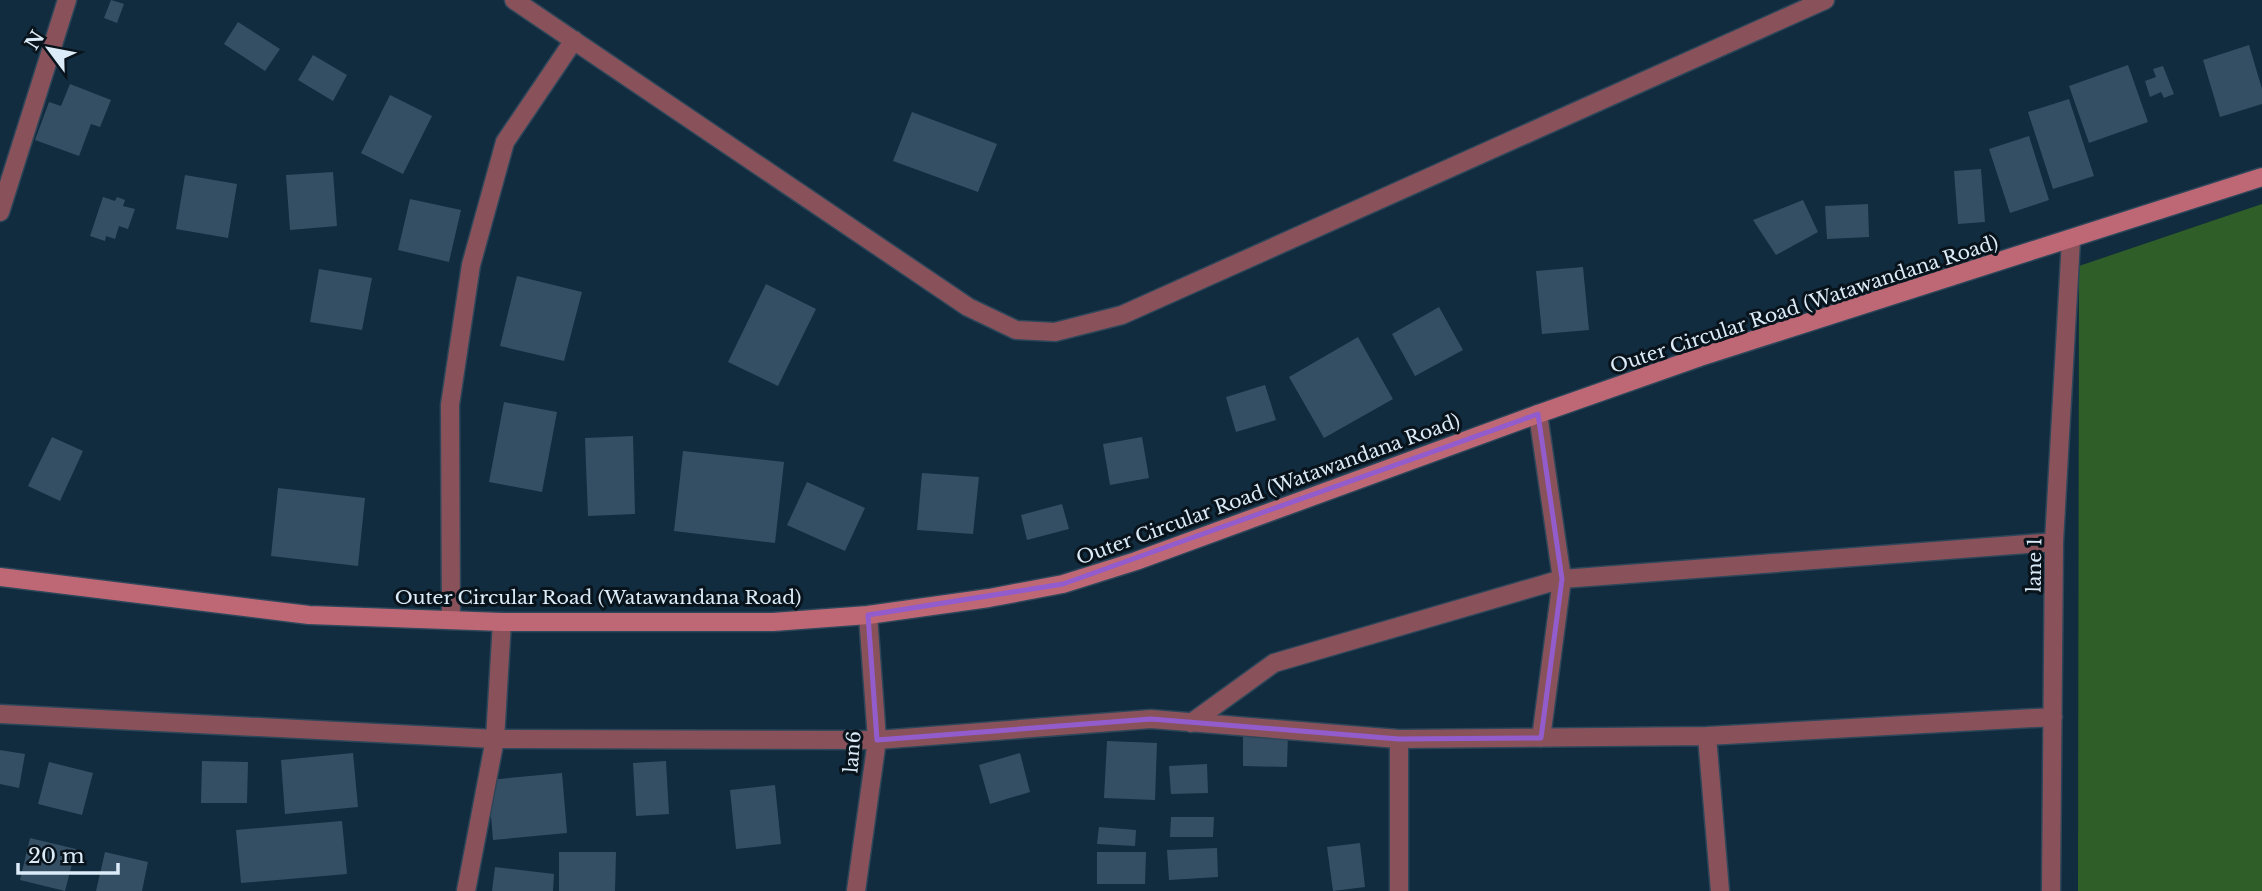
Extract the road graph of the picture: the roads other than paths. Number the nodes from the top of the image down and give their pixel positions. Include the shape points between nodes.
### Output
1 (67, 0) edge
2 (514, 0) edge
3 (1825, 0) edge
4 (574, 40) junction
5 (2262, 177) edge
6 (0, 212) edge
7 (2071, 240) junction
8 (1538, 414) junction
9 (2054, 542) junction
10 (0, 577) edge
11 (1562, 579) junction
12 (868, 615) junction
13 (451, 620) junction
14 (502, 622) junction
15 (0, 714) edge
16 (2053, 717) junction
17 (1191, 723) junction
18 (1707, 736) junction
19 (1541, 738) junction
20 (1399, 739) junction
21 (495, 740) junction
22 (877, 740) junction
23 (466, 891) edge
24 (856, 891) edge
25 (1399, 891) edge
26 (1720, 891) edge
27 (2051, 891) edge

1 - 6 street
2 - 4 street
3 - 4 street via 1122,315 1055,332 1016,330 968,307
4 - 13 street via 505,142 471,265 450,405
5 - 7 main road, Outer Circular Road (Watawandana Road)
7 - 8 main road, Outer Circular Road (Watawandana Road) via 1724,349
7 - 9 street, lane 1
8 - 11 street
8 - 12 main road, Outer Circular Road (Watawandana Road) via 1221,532 1063,584
9 - 11 street
9 - 16 street, lane 1
10 - 13 main road, Outer Circular Road (Watawandana Road) via 309,615
11 - 17 street via 1273,663
11 - 19 street
12 - 14 main road, Outer Circular Road (Watawandana Road) via 773,622
12 - 22 street, lan6
13 - 14 main road, Outer Circular Road (Watawandana Road)
14 - 21 street
15 - 21 street
16 - 18 street
16 - 27 street, lane 1
17 - 20 street
17 - 22 street via 1151,719
18 - 19 street
18 - 26 street
19 - 20 street
20 - 25 street
21 - 22 street
21 - 23 street
22 - 24 street, lan6

